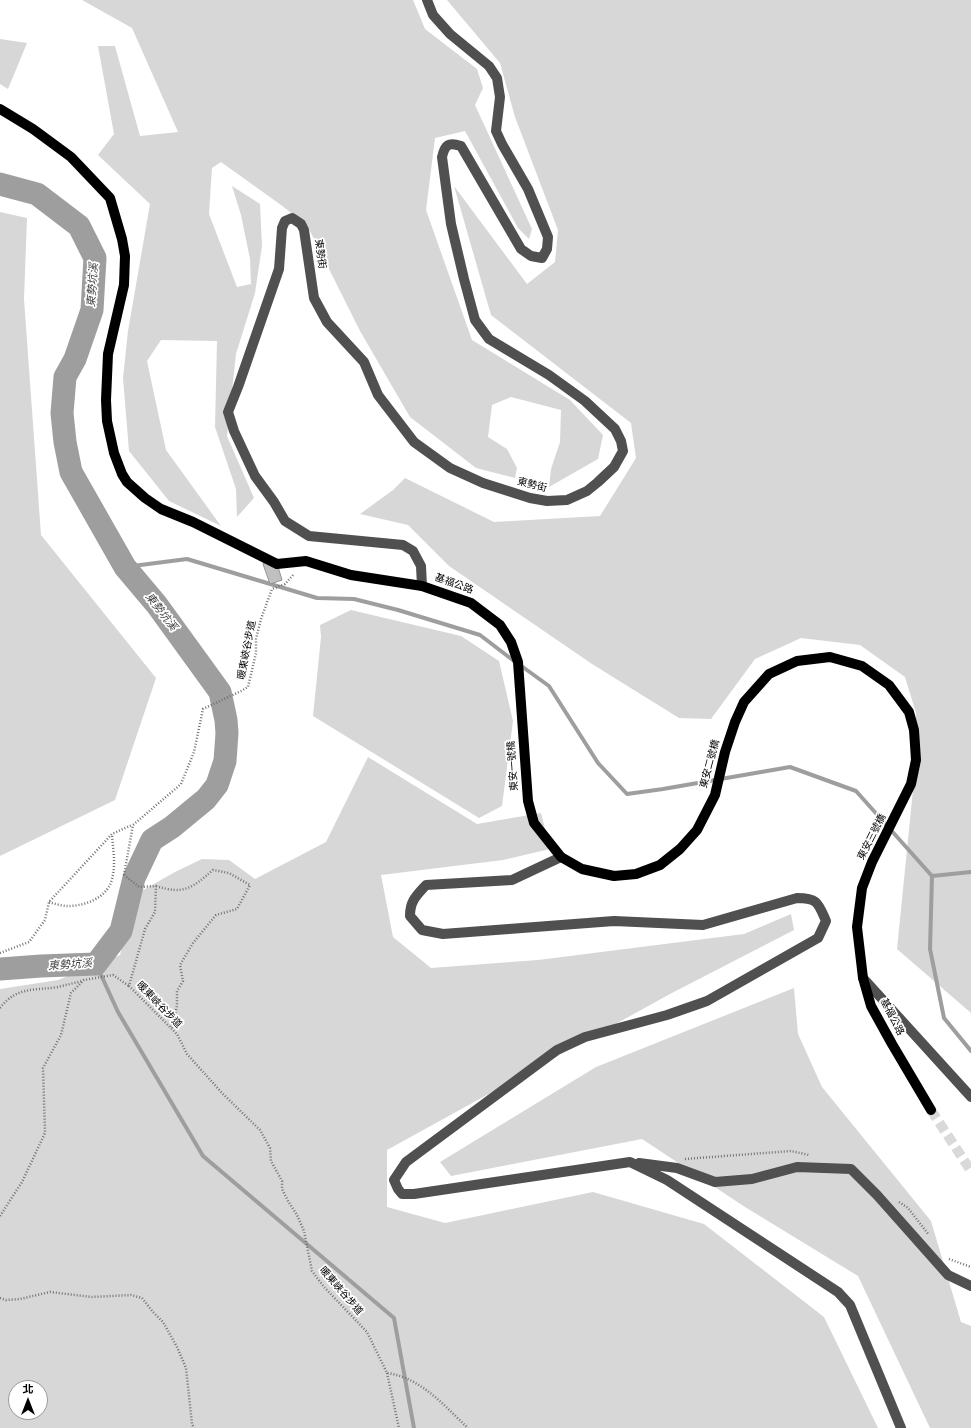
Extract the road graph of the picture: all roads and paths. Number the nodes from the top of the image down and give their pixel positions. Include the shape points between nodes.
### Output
1 (427, 0) edge
2 (0, 109) edge
3 (306, 561) junction
4 (422, 586) junction
5 (518, 662) joint
6 (744, 702) joint
7 (133, 825) junction
8 (112, 834) junction
9 (561, 857) junction
10 (156, 886) junction
11 (49, 902) junction
12 (857, 927) joint
13 (0, 953) edge
14 (863, 978) junction
15 (84, 980) junction
16 (129, 986) junction
17 (0, 1008) edge
18 (176, 1034) junction
19 (971, 1097) edge
20 (931, 1110) tunnel mouth
21 (813, 1156) dead end
22 (679, 1159) dead end
23 (630, 1162) junction
24 (895, 1199) dead end
25 (0, 1216) edge
26 (930, 1236) dead end
27 (948, 1259) dead end
28 (971, 1267) edge
29 (971, 1286) edge
30 (0, 1298) edge
31 (388, 1373) junction
32 (194, 1428) edge
33 (399, 1428) edge
34 (468, 1428) edge
35 (901, 1428) edge

1 - 4 street, 東勢街 via 433,15 450,34 489,66 497,78 500,97 496,131 528,189 548,238 542,258 531,256 521,248 461,146 453,143 444,149 442,157 452,224 475,320 489,339 585,401 615,429 623,451 614,467 598,482 587,491 566,500 547,501 530,498 483,483 450,468 414,442 378,395 364,362 327,322 314,298 304,230 301,224 292,218 285,221 282,228 279,269 228,412 234,431 255,476 285,521 309,536 403,545 414,551 421,566
2 - 3 main road via 71,157 110,198 122,238 125,271 108,354 107,421 114,454 127,482 161,509 277,564
3 - 4 main road via 351,575
3 - 7 path, 暖東峽谷步道 via 286,584 272,589 256,639 256,653 248,687 203,709 194,752 181,784
4 - 5 main road, 基福公路 via 471,603 500,625 511,642
5 - 9 main road, 東安一號橋 via 528,802 534,823
6 - 9 main road, 東安二號橋 via 725,752 715,795 697,830 660,866 636,874 614,876 582,869
6 - 12 main road, 東安三號橋 via 769,674 797,661 830,657 862,666 889,685 909,712 914,730 916,760 911,784 872,862 862,888
7 - 8 path
7 - 10 path via 124,875 139,887
8 - 11 path
8 - 11 path via 114,865 112,879 106,892 84,905 67,906
9 - 23 street via 512,880 426,885 414,898 410,916 422,930 443,934 614,921 704,925 797,898 809,898 818,903 826,921 818,938 707,1001 667,1015 585,1037 557,1050 406,1162 394,1180 402,1194 414,1194
10 - 16 path, 暖東峽谷步道 via 155,912 145,930
10 - 18 path via 181,890 194,886 213,870 228,873 250,885 238,909 216,915 180,965 183,981 176,991 176,1012 171,1030
11 - 13 path via 45,920 29,942
12 - 14 main road, 基福公路
14 - 19 street
14 - 20 main road, 基福公路 via 871,1006
15 - 16 path via 112,975
15 - 17 path via 58,987 22,991
15 - 25 path via 71,994 61,1035 43,1068 45,1133 22,1182
16 - 18 path, 暖東峽谷步道
18 - 31 path, 暖東峽谷步道 via 187,1054 260,1130 270,1148 271,1161 282,1181 282,1189 304,1231 312,1271 367,1332
21 - 22 path via 791,1151
23 - 29 street via 677,1168 715,1182 752,1179 797,1167 851,1169 948,1275
23 - 35 street via 667,1180 838,1292 850,1305
24 - 26 path via 908,1208
27 - 28 path
30 - 32 path via 20,1299 50,1292 92,1297 131,1295 142,1298 163,1322 186,1368
31 - 33 path, 暖東峽谷步道
31 - 34 path via 398,1374 426,1388

